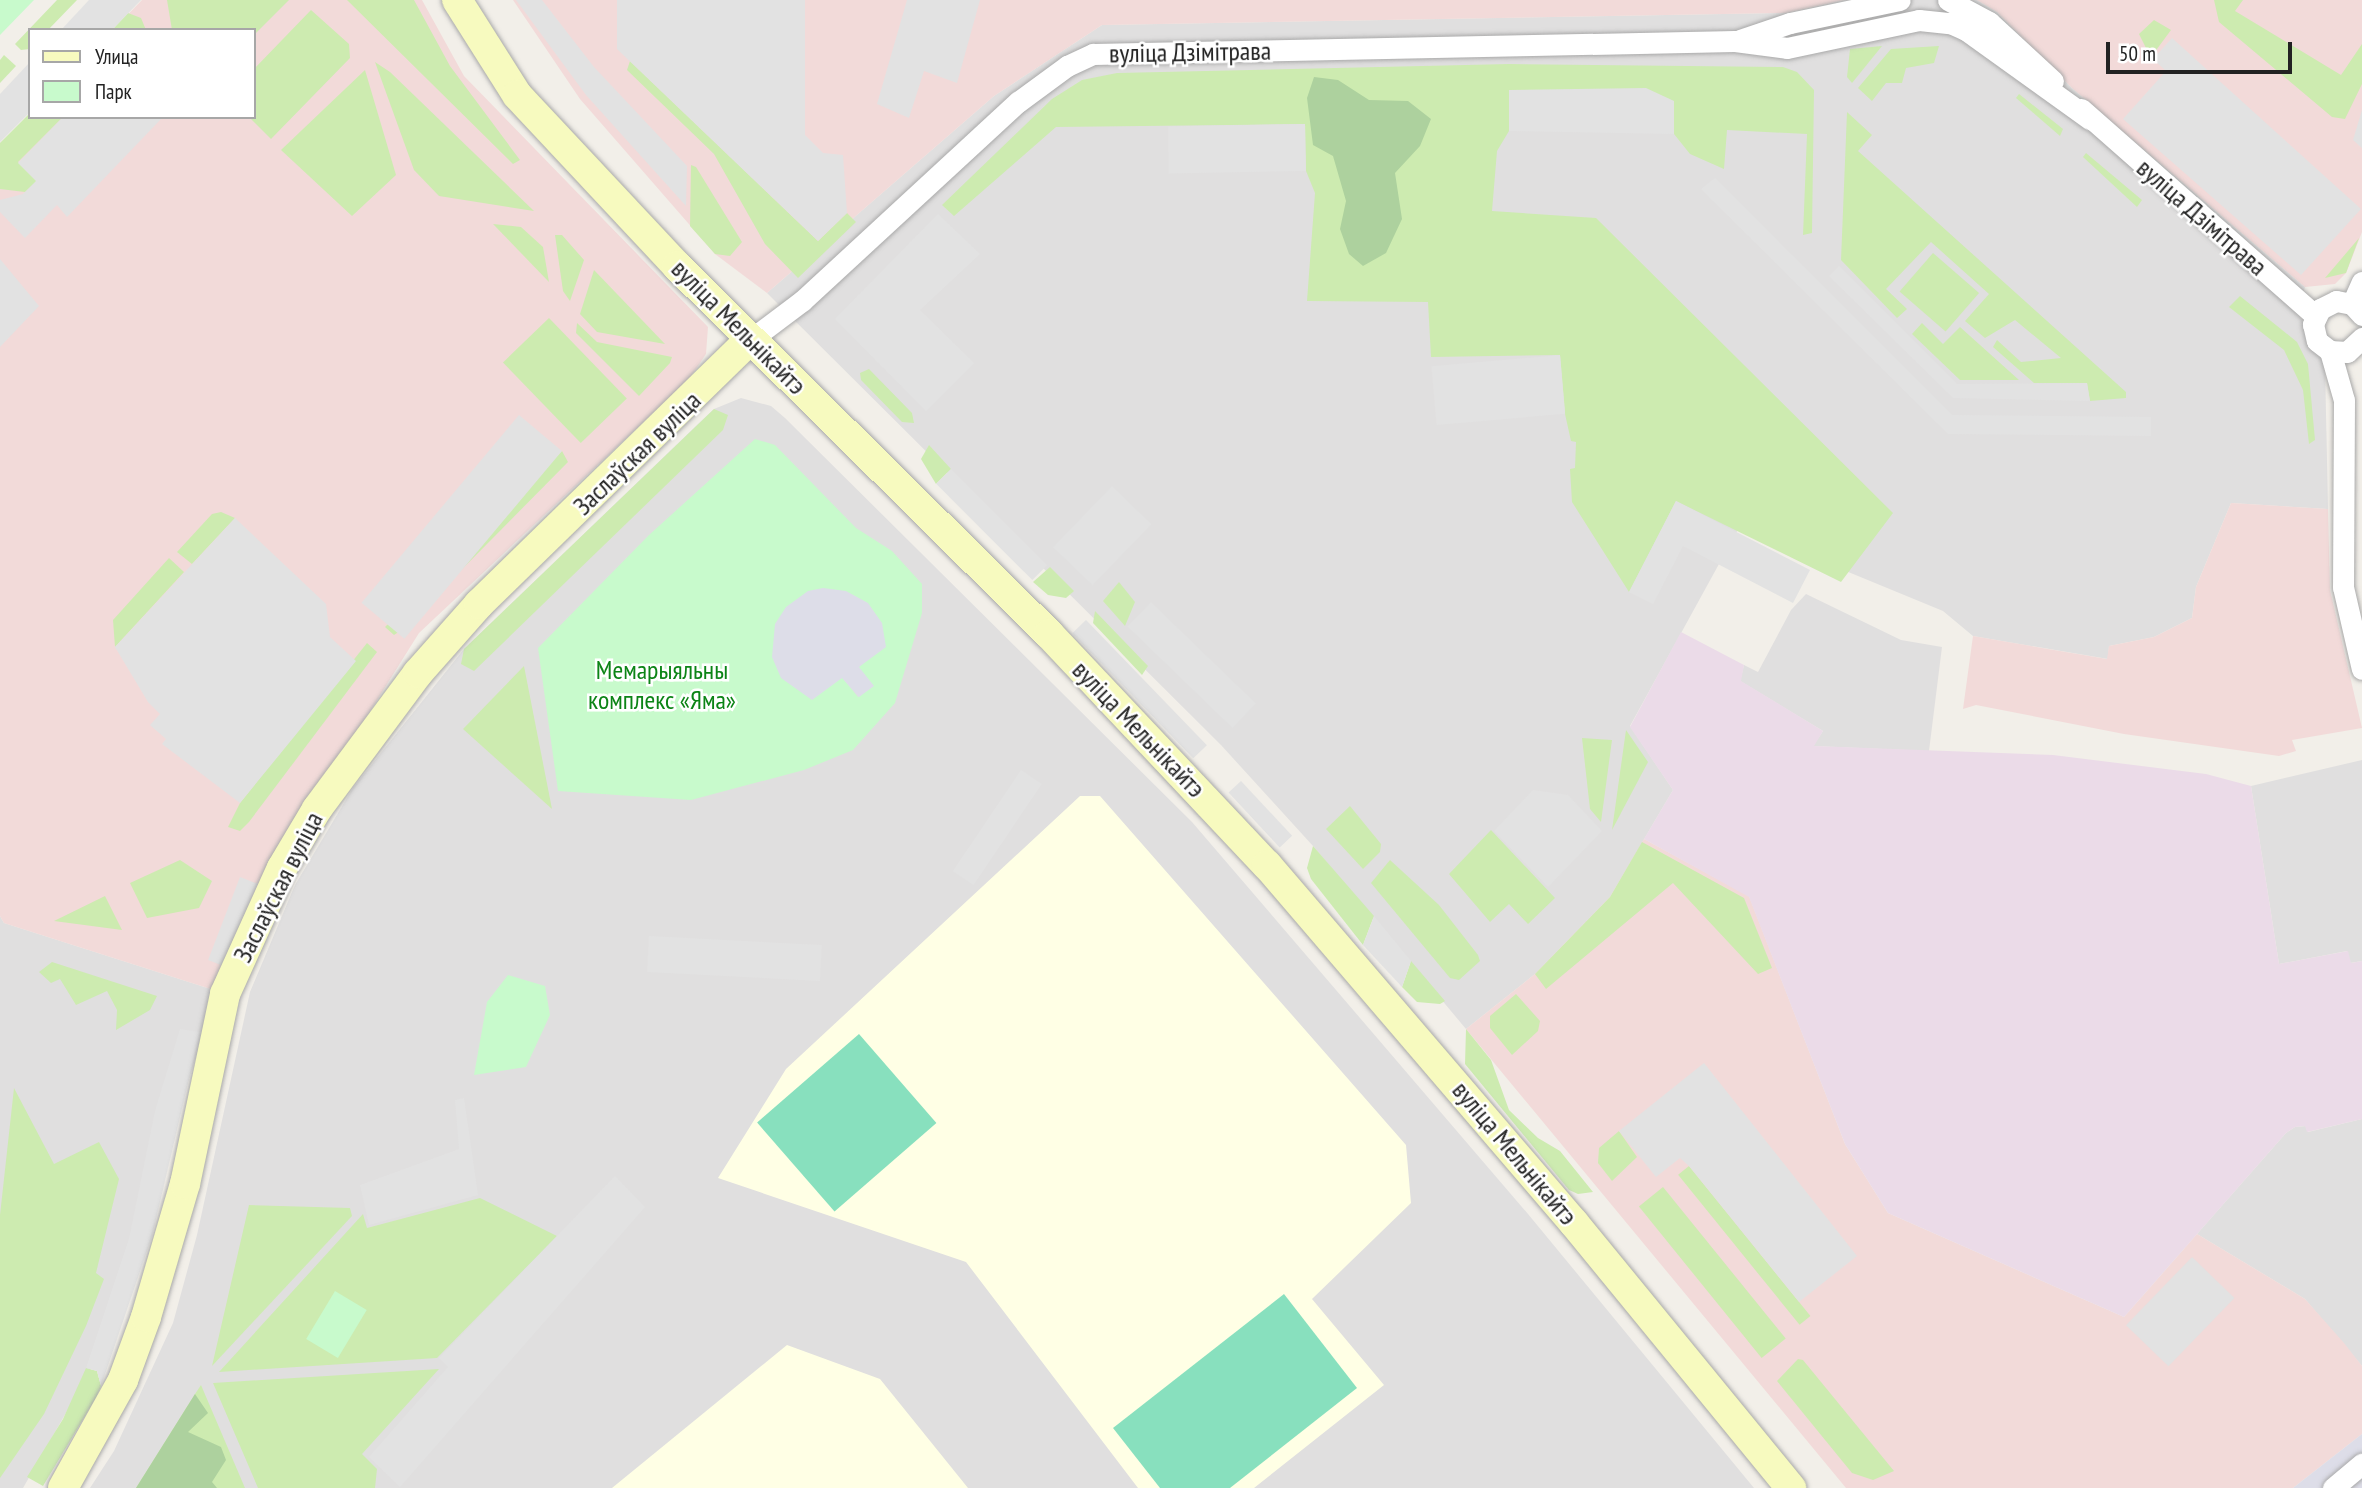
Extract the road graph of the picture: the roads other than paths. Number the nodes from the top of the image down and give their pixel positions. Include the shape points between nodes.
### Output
1 (457, 0) edge
2 (1900, 0) edge
3 (1948, 0) edge
4 (1735, 41) junction
5 (2090, 119) junction
6 (2362, 282) edge
7 (2357, 310) edge
8 (2315, 315) junction
9 (2362, 338) edge
10 (750, 340) junction
11 (2330, 351) junction
12 (2362, 392) edge
13 (2344, 413) junction
14 (2362, 669) edge
15 (2362, 1464) edge
16 (63, 1488) edge
17 (1791, 1488) edge
18 (2333, 1488) edge

1 - 10 main road, вуліца Мельнікайтэ via 517,95
2 - 4 street, вуліца Дзімітрава via 1790,23
3 - 5 street, вуліца Дзімітрава via 1989,22
4 - 5 street, вуліца Дзімітрава via 1787,48 1919,20 1950,23
4 - 10 street, вуліца Дзімітрава via 1094,54 1067,66 1018,102 802,301
5 - 8 street, вуліца Дзімітрава
6 - 7 street
7 - 8 street via 2327,304
8 - 11 street via 2317,341
9 - 11 street via 2347,352
10 - 16 main road, Заслаўская вуліца via 479,604 418,673 317,809 282,868 225,994 185,1184 146,1317 123,1380
10 - 17 main road, вуліца Мельнікайтэ via 1040,625 1267,865 1569,1218
11 - 13 street
12 - 13 street
13 - 14 street via 2343,587
15 - 18 street

